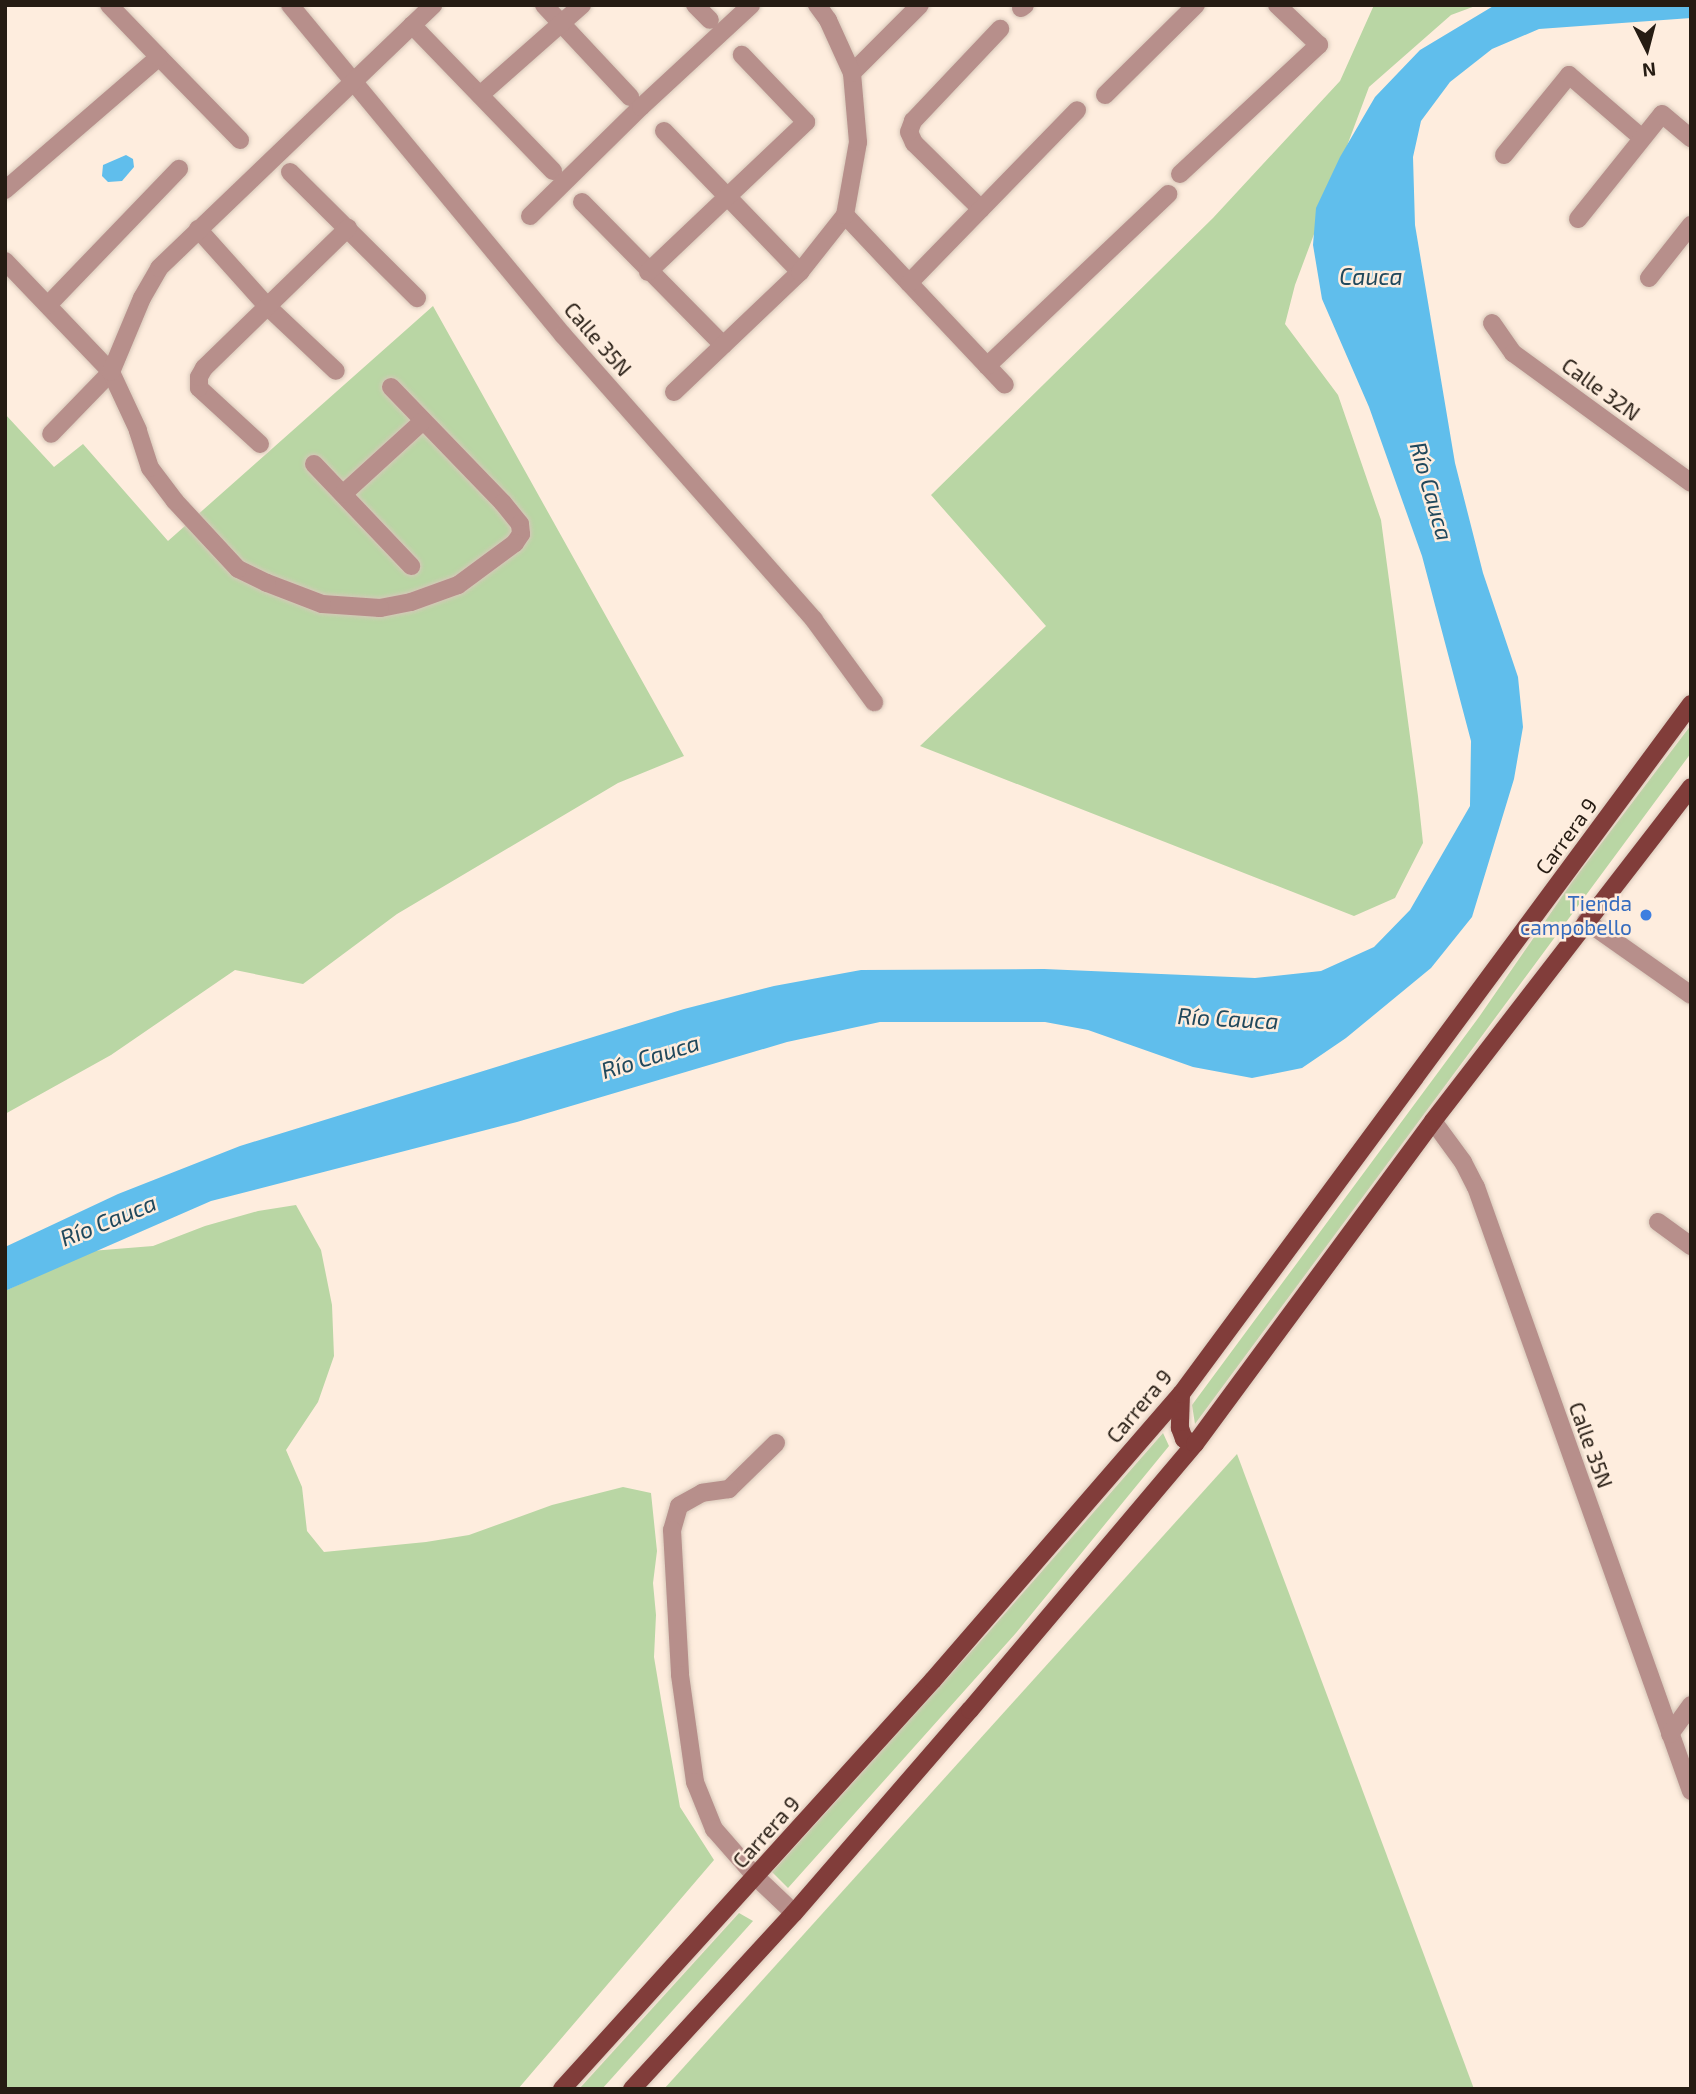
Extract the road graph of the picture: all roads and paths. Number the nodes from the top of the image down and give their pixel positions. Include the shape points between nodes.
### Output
1 (109, 5) edge
2 (290, 5) edge
3 (544, 5) edge
4 (582, 5) edge
5 (695, 5) edge
6 (751, 5) edge
7 (817, 5) edge
8 (920, 5) edge
9 (1196, 5) edge
10 (1277, 5) edge
11 (427, 7) edge
12 (710, 20) dead end
13 (561, 23) junction
14 (412, 25) junction
15 (1000, 29) dead end
16 (742, 55) dead end
17 (159, 57) junction
18 (852, 73) junction
19 (355, 81) junction
20 (480, 95) junction
21 (1105, 95) dead end
22 (629, 97) dead end
23 (1077, 110) dead end
24 (664, 131) dead end
25 (1642, 138) junction
26 (1691, 138) edge
27 (240, 140) dead end
28 (1504, 155) dead end
29 (179, 169) dead end
30 (553, 171) dead end
31 (290, 172) dead end
32 (1180, 174) dead end
33 (5, 190) edge
34 (1168, 194) dead end
35 (726, 197) junction
36 (582, 202) dead end
37 (981, 209) junction
38 (845, 215) junction
39 (530, 216) dead end
40 (1578, 219) dead end
41 (348, 228) junction
42 (198, 229) junction
43 (1689, 231) edge
44 (5, 261) edge
45 (648, 272) junction
46 (800, 272) junction
47 (1649, 278) dead end
48 (908, 283) junction
49 (417, 298) dead end
50 (48, 304) junction
51 (268, 307) junction
52 (1492, 323) dead end
53 (723, 345) junction
54 (986, 366) junction
55 (336, 371) dead end
56 (111, 372) junction
57 (1005, 385) dead end
58 (391, 387) dead end
59 (674, 392) dead end
60 (423, 421) junction
61 (51, 434) dead end
62 (260, 444) dead end
63 (314, 464) dead end
64 (1691, 484) edge
65 (343, 494) junction
66 (411, 566) dead end
67 (874, 702) dead end
68 (1691, 704) edge
69 (1691, 787) edge
70 (1586, 921) junction
71 (1691, 995) edge
72 (1433, 1121) junction
73 (1658, 1222) dead end
74 (1691, 1246) edge
75 (1181, 1394) junction
76 (776, 1443) dead end
77 (1195, 1444) junction
78 (1691, 1705) edge
79 (1670, 1734) junction
80 (1691, 1791) edge
81 (756, 1877) junction
82 (794, 1913) junction
83 (562, 2089) edge
84 (632, 2089) edge

1 - 17 street
2 - 19 street, Calle 35N
3 - 13 street
4 - 13 street
5 - 12 street
6 - 39 street
7 - 18 street
8 - 18 street
9 - 21 street
10 - 32 street via 1319,45
11 - 14 street
13 - 20 street
13 - 22 street
14 - 19 street
14 - 20 street
15 - 37 street via 913,121 909,132 914,143
16 - 35 street via 806,122
17 - 27 street
17 - 33 street
18 - 38 street via 858,142
19 - 42 street
19 - 67 street, Calle 35N via 563,335 814,620
20 - 30 street
23 - 37 street
24 - 35 street
25 - 26 street via 1662,114
25 - 28 street via 1569,75
25 - 40 street
29 - 50 street
31 - 41 street
34 - 54 street
35 - 45 street
35 - 46 street
36 - 45 street
37 - 48 street
38 - 46 street
38 - 48 street
41 - 49 street
41 - 51 street
42 - 51 street
42 - 56 street via 159,268
43 - 47 street
44 - 50 street
45 - 53 street
46 - 53 street
48 - 54 street
50 - 56 street
51 - 55 street
51 - 62 street via 199,377 199,388
52 - 64 street, Calle 32N via 1513,353
53 - 59 street
54 - 57 street
56 - 60 street via 150,468 175,501 238,569 322,604 380,608 440,593 458,585 522,534 520,524 503,503
56 - 61 street
58 - 60 street
60 - 65 street
63 - 65 street
65 - 66 street
68 - 75 main road, Carrera 9
69 - 70 main road
70 - 71 street
70 - 72 main road
72 - 77 main road
72 - 79 street, Calle 35N via 1476,1187
73 - 74 street
75 - 77 main road via 1180,1429 1184,1439
75 - 81 main road, Carrera 9
76 - 81 street via 729,1489 702,1493 679,1507 672,1530 680,1675 695,1782 714,1829
77 - 82 main road
78 - 79 street
79 - 80 street, Calle 35N
81 - 82 street
81 - 83 main road, Carrera 9
82 - 84 main road

